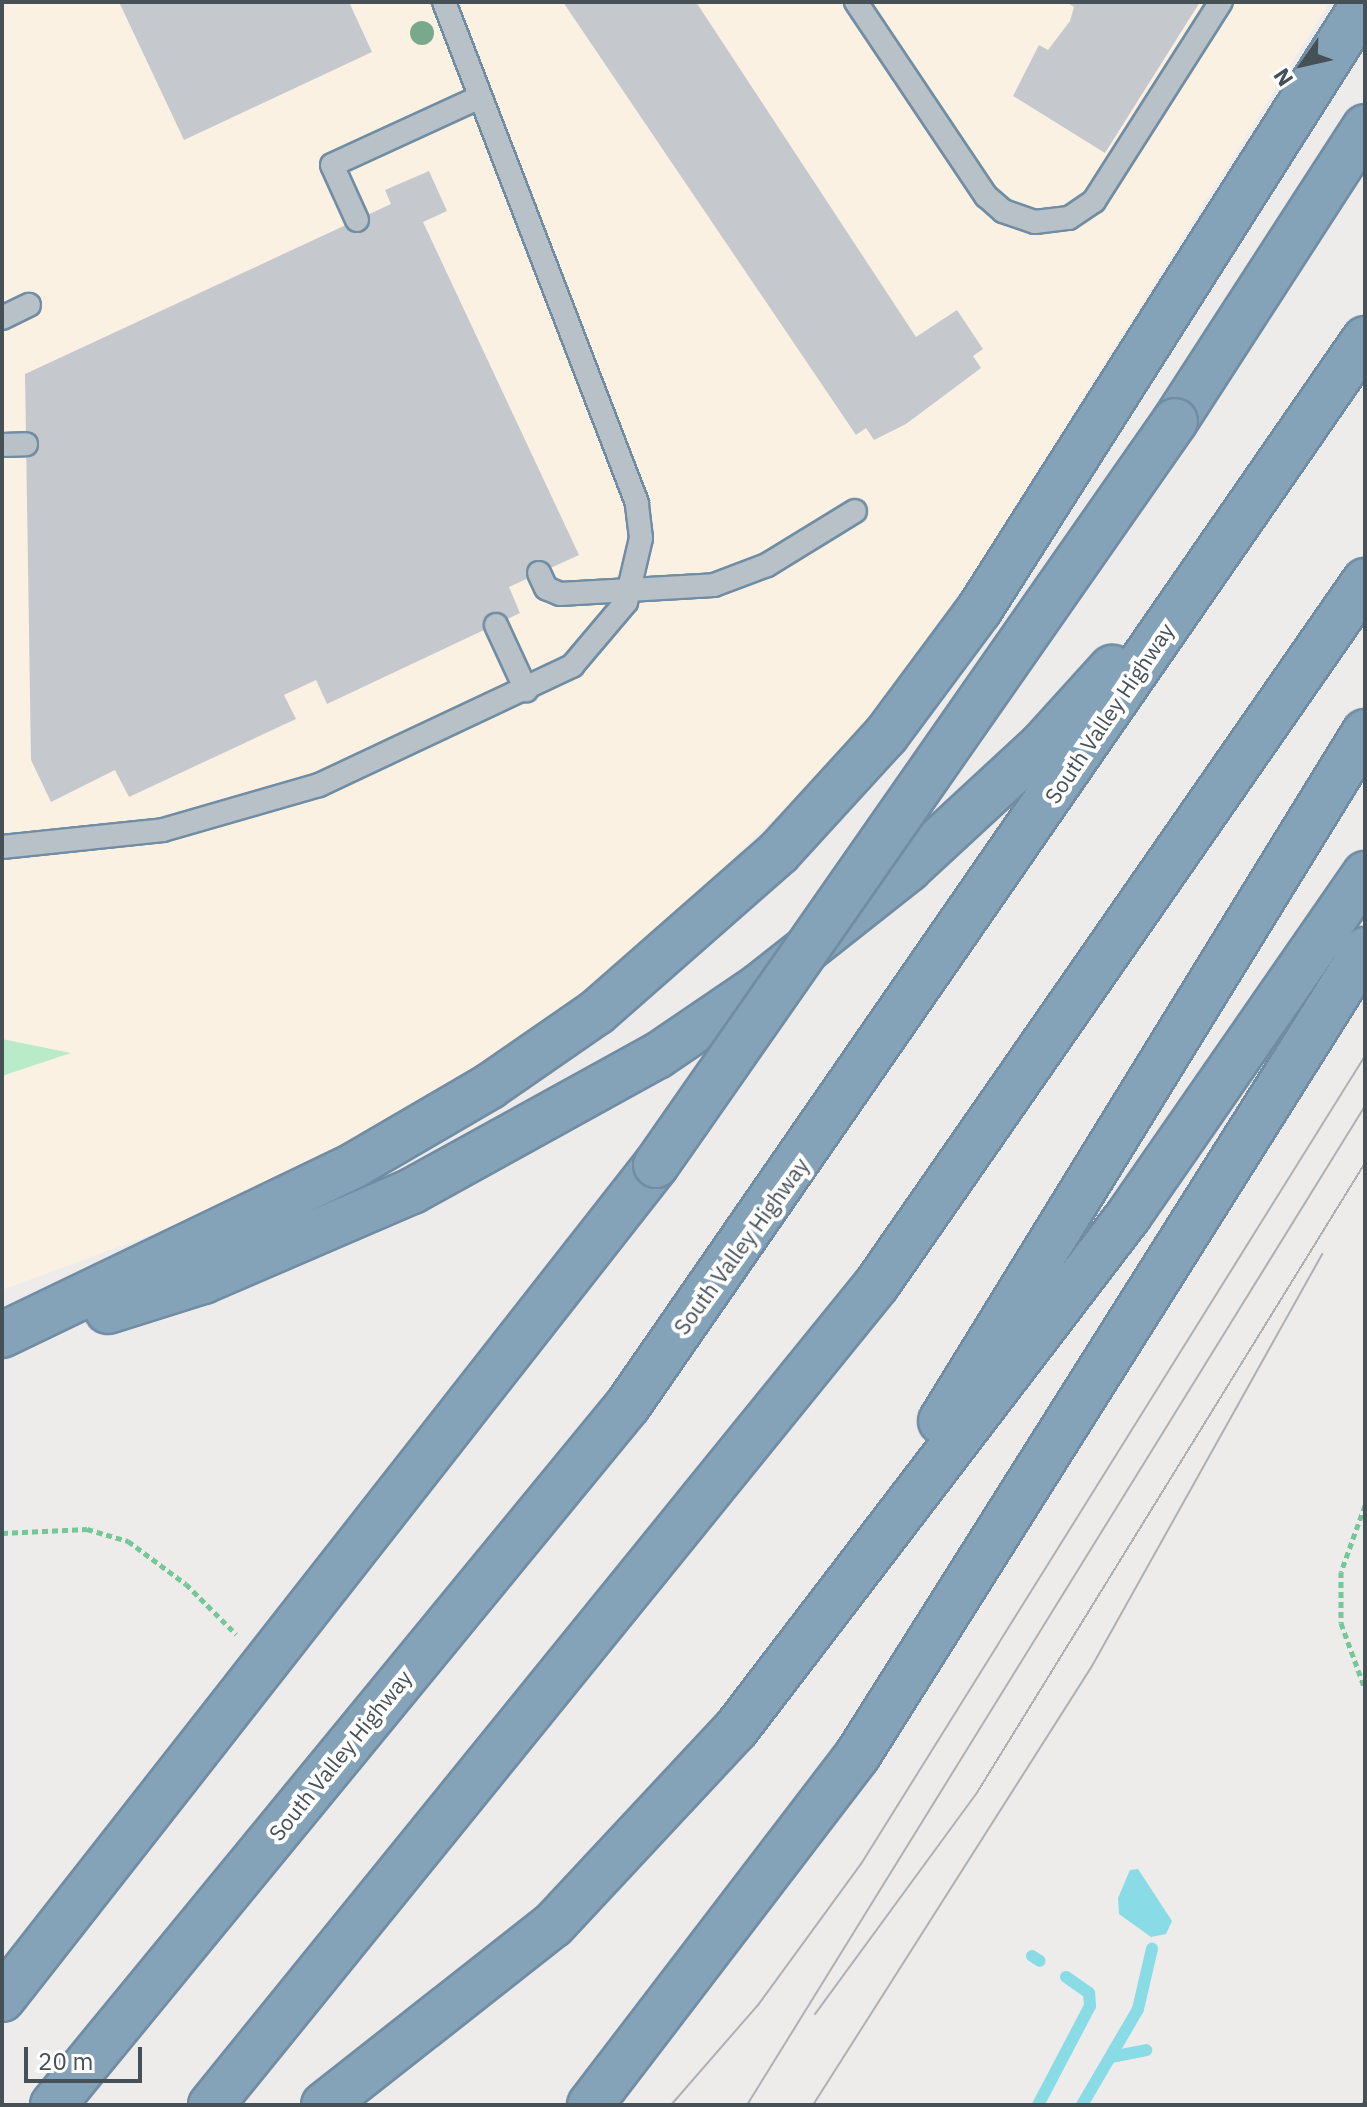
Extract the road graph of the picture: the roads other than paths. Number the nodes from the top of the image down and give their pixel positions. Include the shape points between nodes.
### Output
1 (444, 2) edge
2 (856, 2) edge
3 (1221, 2) edge
4 (1365, 2) edge
5 (480, 97) junction
6 (1365, 127) edge
7 (357, 220) dead end
8 (29, 305) dead end
9 (2, 318) edge
10 (1365, 339) edge
11 (26, 444) dead end
12 (2, 445) edge
13 (855, 511) dead end
14 (1229, 538) junction
15 (539, 573) dead end
16 (1365, 581) edge
17 (630, 592) junction
18 (496, 625) dead end
19 (526, 690) junction
20 (1365, 732) edge
21 (2, 847) edge
22 (1365, 874) edge
23 (1365, 950) edge
24 (2, 1335) edge
25 (809, 1633) junction
26 (2, 1999) edge
27 (602, 2092) edge
28 (53, 2105) edge
29 (211, 2105) edge
30 (324, 2105) edge

1 - 5 lane
2 - 3 lane via 986,196 1010,215 1045,222 1081,212 1103,191
4 - 24 highway via 979,610 886,735 779,852 597,1012 490,1086 342,1172
5 - 7 lane via 332,165
5 - 17 lane via 637,503 641,538
6 - 26 highway, bridge via 1175,421 656,1165
8 - 9 lane
10 - 14 highway, South Valley Highway
11 - 12 lane
13 - 17 lane via 721,584
14 - 24 highway via 1043,744 908,869 760,986 657,1056 535,1128 292,1244 119,1308
14 - 28 highway, South Valley Highway via 628,1405
15 - 17 lane via 555,593
16 - 29 highway via 877,1284
17 - 19 lane via 590,652
18 - 19 lane
19 - 21 lane via 365,767 251,809 121,837
20 - 25 highway
22 - 25 highway via 1129,1215
23 - 27 highway via 857,1756
25 - 30 highway via 718,1750 590,1889 489,1981

